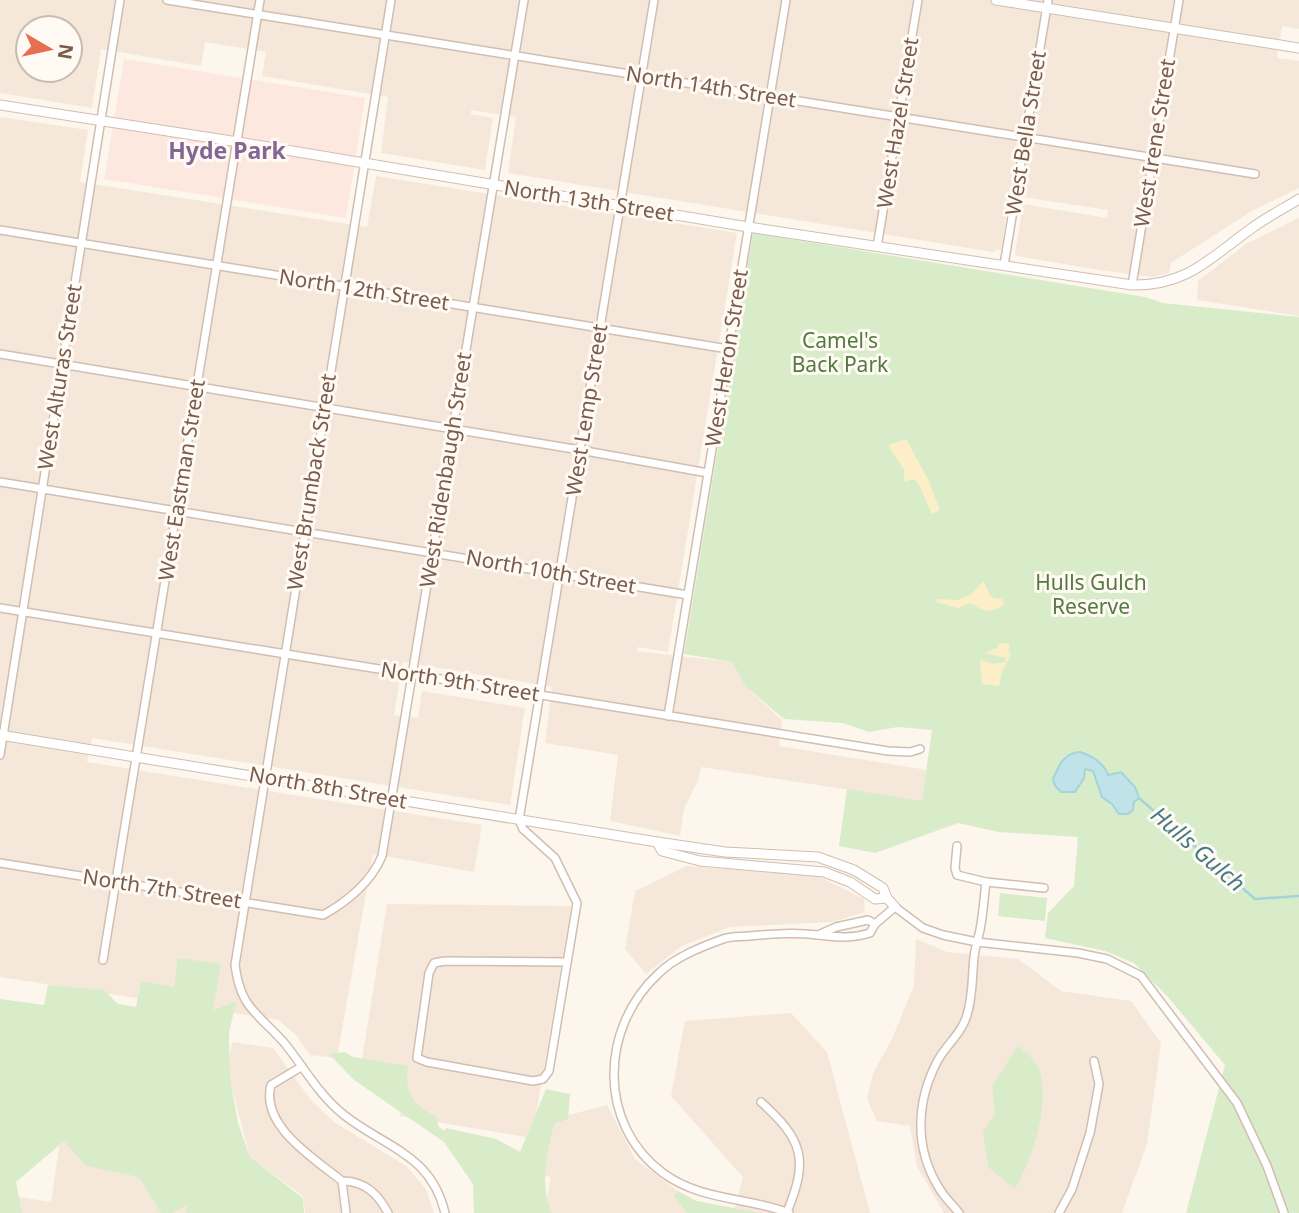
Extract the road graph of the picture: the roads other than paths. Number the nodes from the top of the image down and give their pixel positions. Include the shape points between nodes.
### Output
1 (120, 0) edge
2 (167, 0) edge
3 (260, 0) edge
4 (391, 0) edge
5 (524, 0) edge
6 (654, 0) edge
7 (786, 0) edge
8 (918, 0) edge
9 (996, 0) edge
10 (1179, 0) edge
11 (1048, 4) edge
12 (258, 15) junction
13 (1174, 29) junction
14 (385, 35) junction
15 (1299, 48) edge
16 (515, 55) junction
17 (642, 76) junction
18 (770, 97) junction
19 (0, 105) edge
20 (899, 117) junction
21 (101, 121) junction
22 (1026, 137) junction
23 (238, 142) junction
24 (1153, 158) junction
25 (364, 163) junction
26 (1255, 174) dead end
27 (494, 185) junction
28 (1299, 199) edge
29 (620, 205) junction
30 (748, 227) junction
31 (0, 230) edge
32 (82, 243) junction
33 (877, 247) junction
34 (217, 265) junction
35 (1004, 265) junction
36 (1132, 285) junction
37 (344, 286) junction
38 (473, 307) junction
39 (600, 328) junction
40 (728, 349) junction
41 (0, 355) edge
42 (62, 365) junction
43 (197, 387) junction
44 (324, 408) junction
45 (453, 429) junction
46 (580, 450) junction
47 (708, 473) junction
48 (0, 482) edge
49 (43, 489) junction
50 (176, 511) junction
51 (304, 532) junction
52 (432, 552) junction
53 (559, 573) junction
54 (688, 595) junction
55 (0, 608) edge
56 (23, 611) junction
57 (156, 633) junction
58 (284, 654) junction
59 (412, 674) junction
60 (540, 695) junction
61 (668, 716) junction
62 (2, 735) edge
63 (920, 749) dead end
64 (0, 755) edge
65 (136, 757) junction
66 (264, 777) junction
67 (391, 799) junction
68 (519, 820) junction
69 (957, 846) dead end
70 (0, 863) edge
71 (116, 881) junction
72 (986, 882) junction
73 (1044, 888) dead end
74 (243, 902) junction
75 (895, 907) junction
76 (323, 915) joint
77 (875, 924) junction
78 (818, 935) junction
79 (977, 942) junction
80 (103, 960) dead end
81 (567, 962) junction
82 (1094, 1061) dead end
83 (301, 1067) junction
84 (761, 1102) dead end
85 (342, 1181) junction
86 (788, 1212) edge
87 (346, 1213) edge
88 (387, 1213) edge
89 (445, 1213) edge
90 (960, 1213) edge
91 (1059, 1213) edge
92 (1284, 1213) edge

1 - 21 street, West Alturas Street
2 - 12 street, North 14th Street
3 - 12 street, West Eastman Street
4 - 14 street, West Brumback Street
5 - 16 street, West Ridenbaugh Street
6 - 17 street, West Lemp Street
7 - 18 street, West Heron Street
8 - 20 street, West Hazel Street
9 - 11 street
10 - 13 street, West Irene Street
11 - 13 street
11 - 22 street, West Bella Street
12 - 14 street, North 14th Street
12 - 23 street, West Eastman Street
13 - 15 street
13 - 24 street, West Irene Street
14 - 16 street, North 14th Street
14 - 25 street, West Brumback Street
16 - 17 street, North 14th Street
16 - 27 street, West Ridenbaugh Street
17 - 18 street, North 14th Street
17 - 29 street, West Lemp Street
18 - 20 street, North 14th Street
18 - 30 street, West Heron Street
19 - 21 street, North 13th Street
20 - 22 street, North 14th Street
20 - 33 street, West Hazel Street
21 - 23 street, North 13th Street
21 - 32 street, West Alturas Street
22 - 24 street, North 14th Street
22 - 35 street, West Bella Street
23 - 25 street, North 13th Street
23 - 34 street, West Eastman Street
24 - 26 street, North 14th Street
24 - 36 street, West Irene Street
25 - 27 street, North 13th Street
25 - 37 street, West Brumback Street
27 - 29 street, North 13th Street
27 - 38 street, West Ridenbaugh Street
28 - 36 street, North 13th Street via 1190,273 1154,286
29 - 30 street, North 13th Street
29 - 39 street, West Lemp Street
30 - 33 street, North 13th Street
30 - 40 street, West Heron Street
31 - 32 street, North 12th Street
32 - 34 street, North 12th Street
32 - 42 street, West Alturas Street
33 - 35 street, North 13th Street
34 - 37 street, North 12th Street
34 - 43 street, West Eastman Street
35 - 36 street, North 13th Street
37 - 38 street, North 12th Street
37 - 44 street, West Brumback Street
38 - 39 street, North 12th Street
38 - 45 street, West Ridenbaugh Street
39 - 40 street, North 12th Street
39 - 46 street, West Lemp Street
40 - 47 street, West Heron Street
41 - 42 street
42 - 43 street
42 - 49 street, West Alturas Street
43 - 44 street
43 - 50 street, West Eastman Street
44 - 45 street
44 - 51 street, West Brumback Street
45 - 46 street
45 - 52 street, West Ridenbaugh Street
46 - 47 street
46 - 53 street, West Lemp Street
47 - 54 street, West Heron Street
48 - 49 street, North 10th Street
49 - 50 street, North 10th Street
49 - 56 street, West Alturas Street
50 - 51 street, North 10th Street
50 - 57 street, West Eastman Street
51 - 52 street, North 10th Street
51 - 58 street, West Brumback Street
52 - 53 street, North 10th Street
52 - 59 street, West Ridenbaugh Street
53 - 54 street, North 10th Street
53 - 60 street, West Lemp Street
54 - 61 street, West Heron Street
55 - 56 street, North 9th Street
56 - 57 street, North 9th Street
56 - 62 street, West Alturas Street
57 - 58 street, North 9th Street
57 - 65 street, West Eastman Street
58 - 59 street, North 9th Street
58 - 66 street, West Brumback Street
59 - 60 street, North 9th Street
59 - 67 street, West Ridenbaugh Street
60 - 61 street, North 9th Street
60 - 68 street, West Lemp Street
61 - 63 street, North 9th Street via 888,751
62 - 64 street, West Alturas Street
62 - 65 street, North 8th Street
65 - 66 street, North 8th Street
65 - 71 street, West Eastman Street
66 - 67 street, North 8th Street
66 - 74 street, West Brumback Street
67 - 68 street, North 8th Street
67 - 76 street, West Ridenbaugh Street via 382,856 374,873
68 - 75 street, North 8th Street via 657,842 663,851 700,861 824,872 850,882 874,899 887,898
68 - 81 street via 555,858 574,893 577,906
69 - 72 street via 957,875
70 - 71 street, North 7th Street
71 - 74 street, North 7th Street
71 - 80 street, West Eastman Street
72 - 73 street
72 - 79 street
74 - 76 street, North 7th Street
74 - 83 street, West Brumback Street via 234,965 238,984 247,1003
75 - 77 street
75 - 79 street, North 8th Street via 923,928
77 - 78 street via 868,920
77 - 78 street via 870,933 858,936 835,939
78 - 86 street via 726,938 690,952 659,972 634,1000 617,1038 613,1068 625,1125 637,1146 663,1173 704,1193
79 - 90 street via 966,1019 929,1080 920,1126 929,1169 939,1190
79 - 92 street, North 8th Street via 1107,959 1141,976 1237,1103
81 - 81 street via 549,1071 543,1079 533,1081 417,1058 434,963
82 - 91 street via 1099,1084 1090,1133
83 - 85 street via 271,1085 270,1103 291,1140
83 - 89 street via 323,1097 346,1117 425,1171 435,1183
84 - 86 street via 785,1123 798,1151 799,1180
85 - 87 street
85 - 88 street via 365,1186 377,1195

